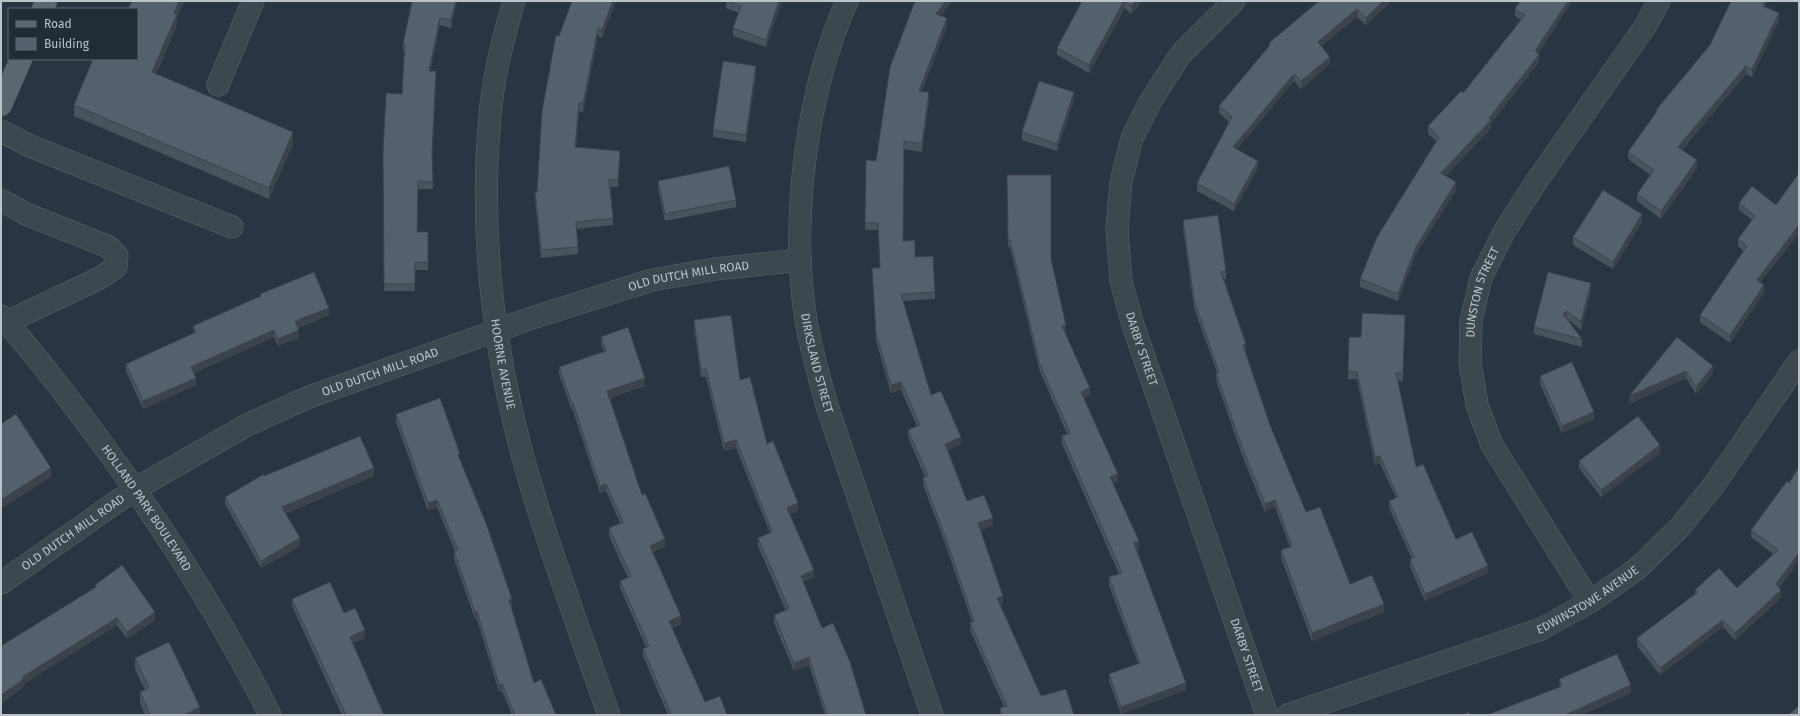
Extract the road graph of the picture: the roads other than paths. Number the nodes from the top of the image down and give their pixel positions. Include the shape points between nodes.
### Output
1 (253, 1) edge
2 (514, 1) edge
3 (847, 1) edge
4 (1234, 1) edge
5 (1659, 1) edge
6 (21, 60) edge
7 (218, 85) dead end
8 (1, 105) edge
9 (1, 131) edge
10 (1, 200) edge
11 (232, 227) dead end
12 (800, 260) junction
13 (4, 319) edge
14 (496, 331) junction
15 (1799, 361) edge
16 (135, 489) junction
17 (1, 583) edge
18 (1590, 602) junction
19 (270, 715) edge
20 (609, 715) edge
21 (932, 715) edge
22 (1267, 715) edge
23 (1288, 715) edge

1 - 7 street
2 - 14 street, HOORNE AVENUE via 501,48 490,115 485,186 488,252
3 - 12 street, DIRKSLAND STREET via 824,67 812,124 802,183
4 - 22 street, DARBY STREET via 1182,54 1150,102 1132,138 1121,182 1117,228 1122,281 1133,325
5 - 18 street, DUNSTON STREET via 1646,25 1504,232 1481,278 1471,320 1470,363 1477,405 1492,445
6 - 8 main road
9 - 11 street via 30,146
10 - 13 street via 26,214 109,247 117,256 116,267 100,278
12 - 14 street, OLD DUTCH MILL ROAD via 714,269 652,280
12 - 21 street, DIRKSLAND STREET via 806,320 817,372
13 - 16 street, HOLLAND PARK BOULEVARD via 59,384
14 - 16 street, OLD DUTCH MILL ROAD via 309,397 247,425
14 - 20 street, HOORNE AVENUE via 509,400 535,499
15 - 18 street, EDWINSTOWE AVENUE via 1714,485 1679,528 1638,568
16 - 17 street, OLD DUTCH MILL ROAD
16 - 19 street, HOLLAND PARK BOULEVARD via 204,594 243,660
18 - 23 street, EDWINSTOWE AVENUE via 1541,629

